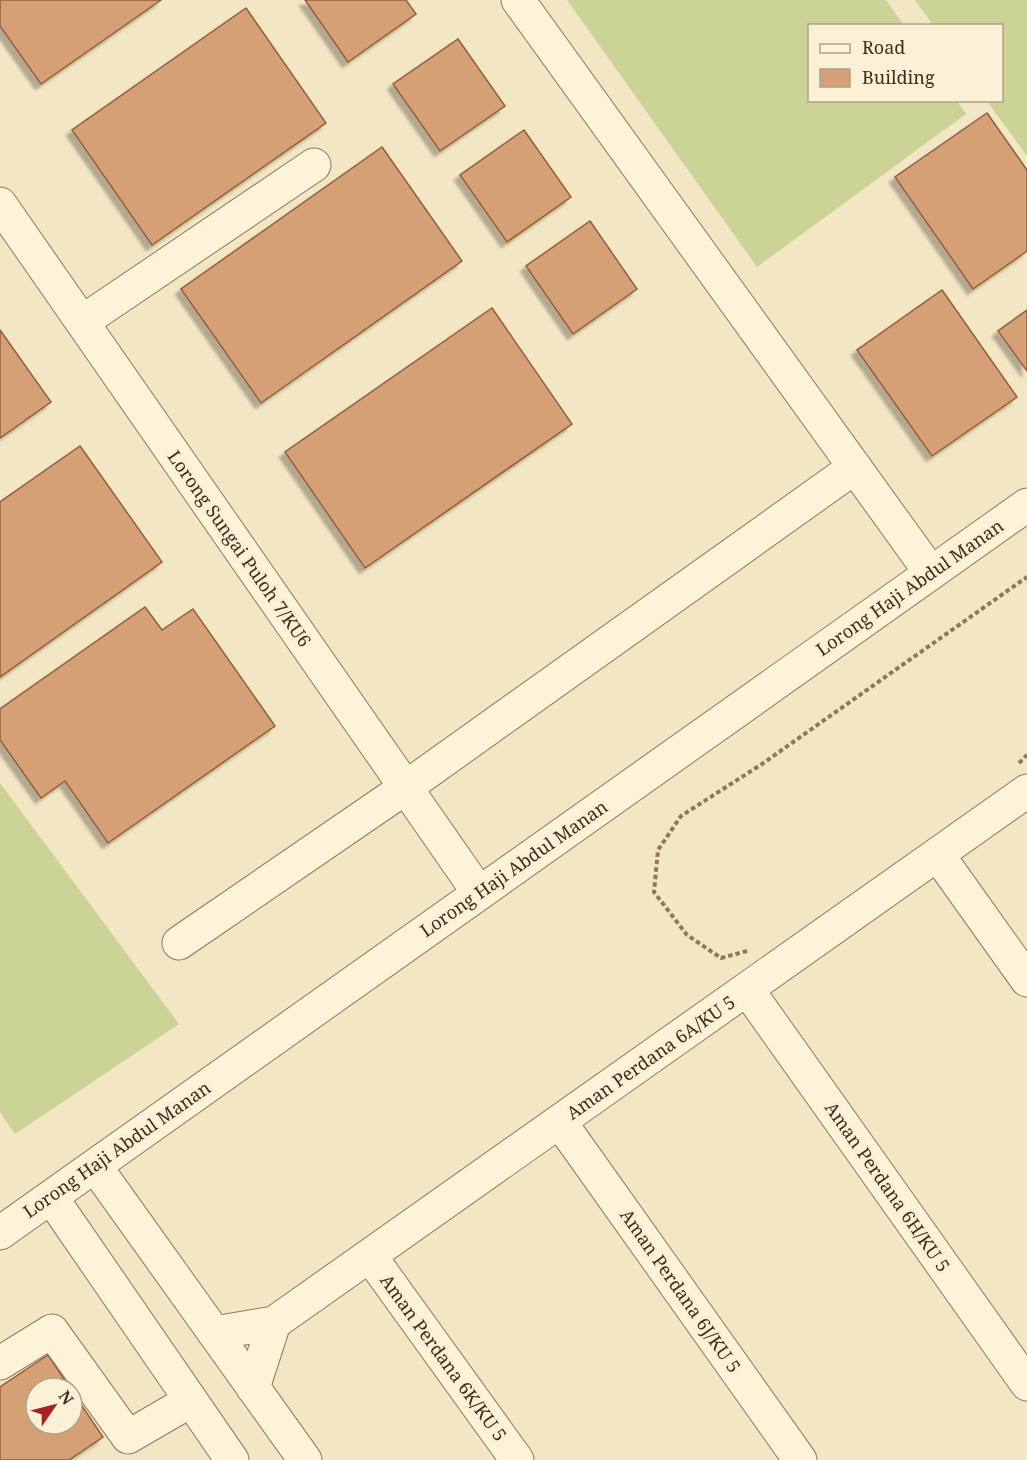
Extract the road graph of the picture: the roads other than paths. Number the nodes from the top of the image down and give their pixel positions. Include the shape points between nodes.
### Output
1 (518, 0) edge
2 (314, 165) dead end
3 (0, 204) edge
4 (82, 322) junction
5 (855, 467) junction
6 (1027, 505) edge
7 (931, 573) junction
8 (1020, 780) edge
9 (405, 788) junction
10 (938, 855) junction
11 (479, 893) junction
12 (179, 943) dead end
13 (1027, 980) edge
14 (747, 989) junction
15 (560, 1122) junction
16 (95, 1166) junction
17 (51, 1197) junction
18 (0, 1233) edge
19 (370, 1256) junction
20 (274, 1323) junction
21 (214, 1333) junction
22 (0, 1363) edge
23 (1027, 1384) edge
24 (253, 1388) junction
25 (190, 1401) junction
26 (232, 1460) edge
27 (305, 1460) edge
28 (517, 1460) edge
29 (800, 1460) edge

1 - 5 street
2 - 4 street
3 - 4 street, Lorong Sungai Puloh 7/KU6
4 - 9 street, Lorong Sungai Puloh 7/KU6
5 - 7 street
5 - 9 street
6 - 7 street, Lorong Haji Abdul Manan
7 - 11 street, Lorong Haji Abdul Manan
8 - 10 street, Aman Perdana 6A/KU 5
9 - 11 street, Lorong Sungai Puloh 7/KU6
9 - 12 street
10 - 13 street
10 - 14 street, Aman Perdana 6A/KU 5
11 - 16 street, Lorong Haji Abdul Manan
14 - 15 street, Aman Perdana 6A/KU 5
14 - 23 street, Aman Perdana 6H/KU 5
15 - 19 street, Aman Perdana 6A/KU 5
15 - 29 street, Aman Perdana 6J/KU 5
16 - 17 street, Lorong Haji Abdul Manan
16 - 21 street
17 - 18 street, Lorong Haji Abdul Manan
17 - 25 street
19 - 20 street, Aman Perdana 6A/KU 5
19 - 28 street, Aman Perdana 6K/KU 5
20 - 21 street, Aman Perdana 6A/KU 5
20 - 24 street
21 - 24 street
22 - 25 street via 52,1331 128,1437
24 - 27 street
25 - 26 street

